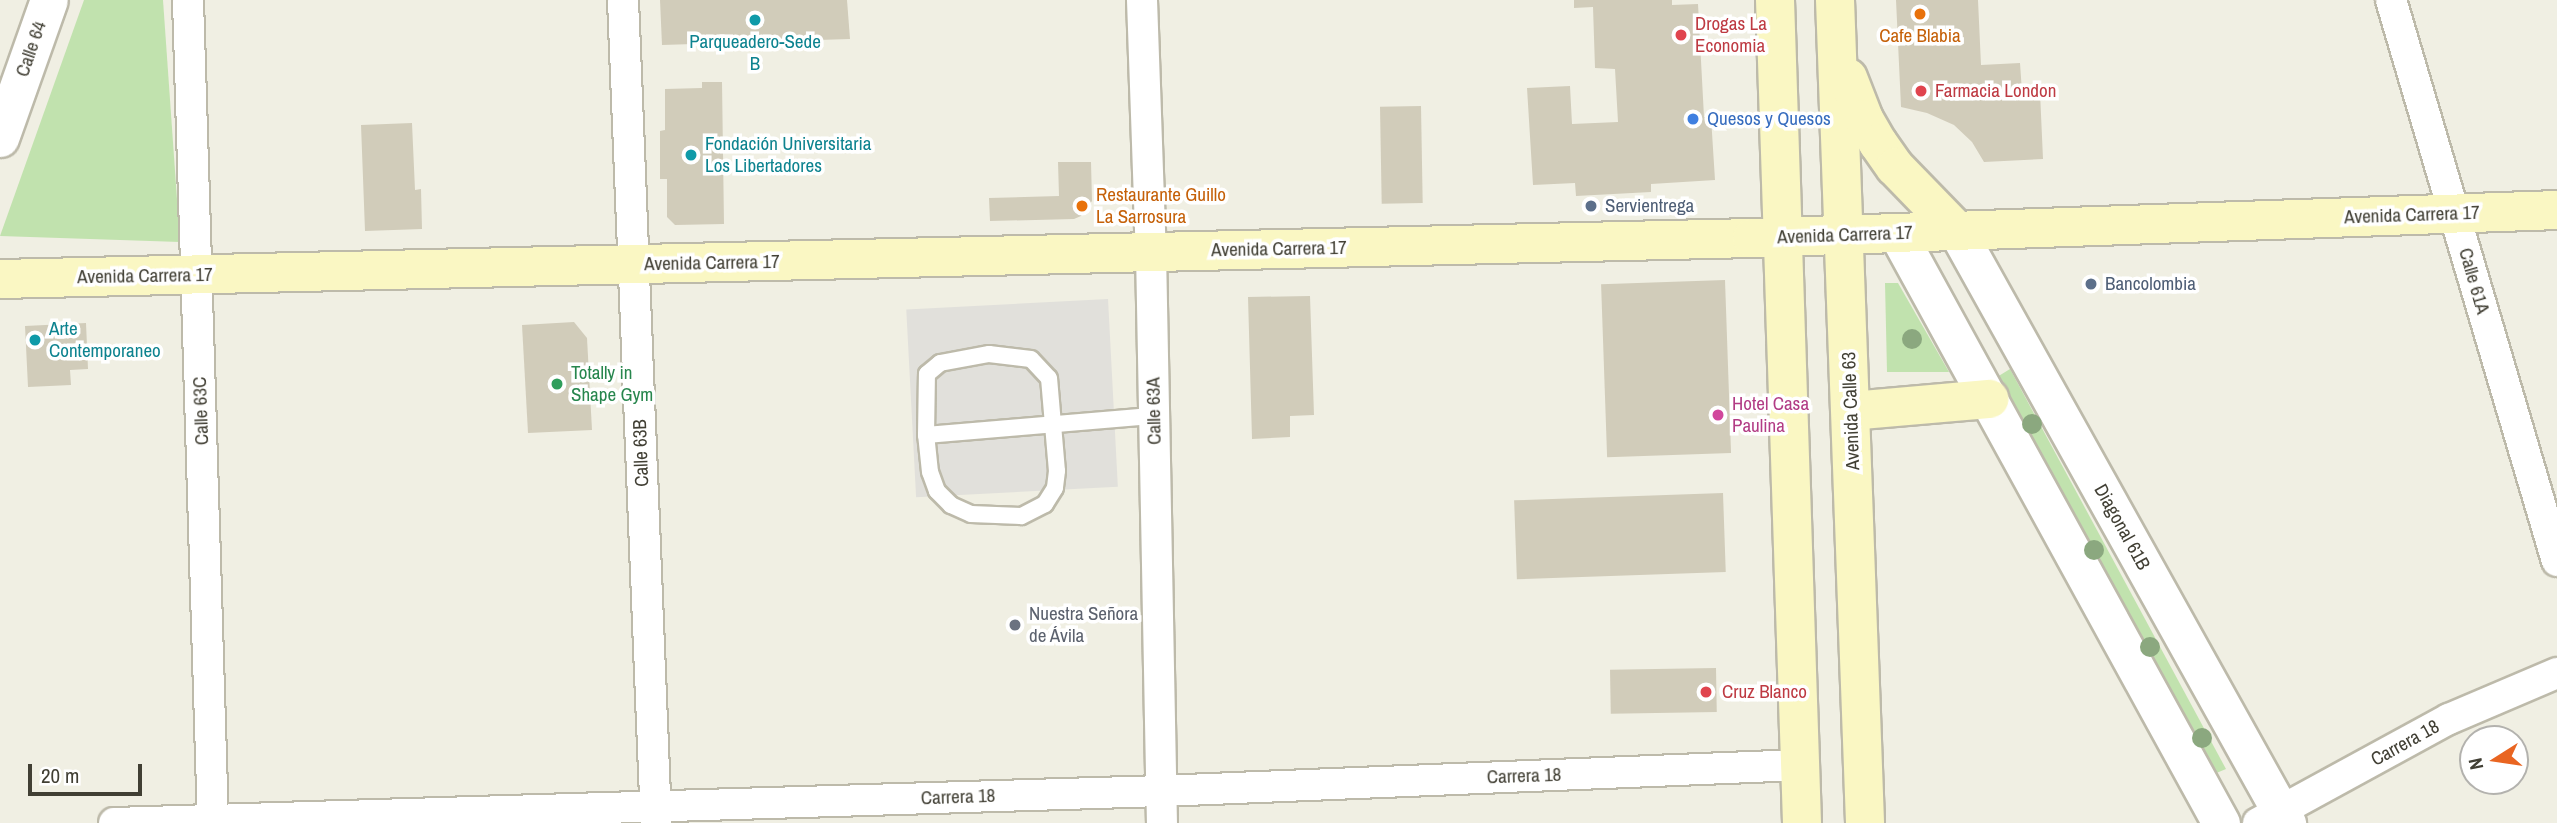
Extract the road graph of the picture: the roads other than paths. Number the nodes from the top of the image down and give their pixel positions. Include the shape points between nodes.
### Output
1 (49, 0) edge
2 (188, 0) edge
3 (624, 0) edge
4 (1142, 0) edge
5 (1775, 0) edge
6 (1835, 0) edge
7 (2391, 0) edge
8 (1837, 43) junction
9 (0, 138) edge
10 (2557, 210) edge
11 (2454, 213) junction
12 (1957, 231) junction
13 (1897, 233) junction
14 (1844, 235) junction
15 (1783, 237) junction
16 (1151, 253) junction
17 (634, 265) junction
18 (197, 275) junction
19 (0, 279) edge
20 (1989, 399) junction
21 (1851, 411) junction
22 (1154, 416) junction
23 (1054, 427) junction
24 (926, 435) junction
25 (2557, 561) edge
26 (2557, 673) edge
27 (1801, 765) junction
28 (1161, 791) junction
29 (655, 815) edge
30 (2275, 819) edge
31 (213, 821) edge
32 (114, 823) edge
33 (1162, 823) edge
34 (1802, 823) edge
35 (1865, 823) edge
36 (2221, 823) edge

1 - 9 street, Calle 64
2 - 18 street, Calle 63C
3 - 17 street, Calle 63B
4 - 16 street, Calle 63A
5 - 15 main road
6 - 8 main road, Avenida Calle 63
7 - 11 street, Calle 61A
8 - 12 main road via 1859,108 1878,143
8 - 14 main road, Avenida Calle 63
10 - 11 main road, Avenida Carrera 17
11 - 12 main road, Avenida Carrera 17
11 - 25 street, Calle 61A
12 - 13 main road, Avenida Carrera 17
12 - 30 street, Diagonal 61B
13 - 14 main road, Avenida Carrera 17
13 - 20 street
14 - 15 main road, Avenida Carrera 17
14 - 21 main road, Avenida Calle 63
15 - 16 main road, Avenida Carrera 17
15 - 27 main road
16 - 17 main road, Avenida Carrera 17
16 - 22 street, Calle 63A
17 - 18 main road, Avenida Carrera 17
17 - 29 street, Calle 63B
18 - 19 main road, Avenida Carrera 17
18 - 31 street, Calle 63C
20 - 21 main road
20 - 36 street
21 - 35 main road, Avenida Calle 63
22 - 23 lane
22 - 28 street, Calle 63A
23 - 24 lane
23 - 24 lane via 1049,378 1031,359 989,354 940,363 927,374
23 - 24 lane via 1055,488 1045,504 1021,516 971,514 951,505 937,491 930,472
26 - 30 street, Carrera 18 via 2449,719
27 - 28 street, Carrera 18
27 - 34 main road
28 - 29 street, Carrera 18
28 - 33 street, Calle 63A
29 - 31 street, Carrera 18
31 - 32 street, Carrera 18

